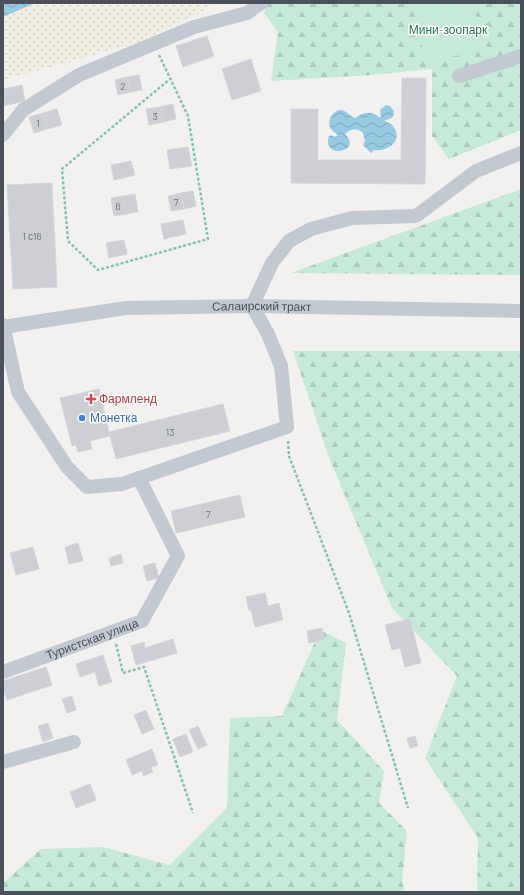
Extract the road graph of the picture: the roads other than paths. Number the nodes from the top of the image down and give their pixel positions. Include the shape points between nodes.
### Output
1 (260, 3) edge
2 (521, 56) edge
3 (459, 76) dead end
4 (3, 136) edge
5 (521, 153) edge
6 (252, 306) junction
7 (521, 311) edge
8 (3, 326) edge
9 (139, 478) junction
10 (3, 672) edge
11 (74, 742) dead end
12 (3, 762) edge

1 - 4 street via 247,13 194,27 79,75 23,110
2 - 3 street
5 - 6 street via 476,171 416,216 352,218 310,229 289,241 272,263
6 - 7 street, Салаирский тракт
6 - 8 street, Салаирский тракт via 126,308
6 - 9 street via 268,334 281,366 287,427
8 - 9 street via 18,392 67,467 87,487 122,484
9 - 10 street, Туристская улица via 178,556 142,621
11 - 12 street

